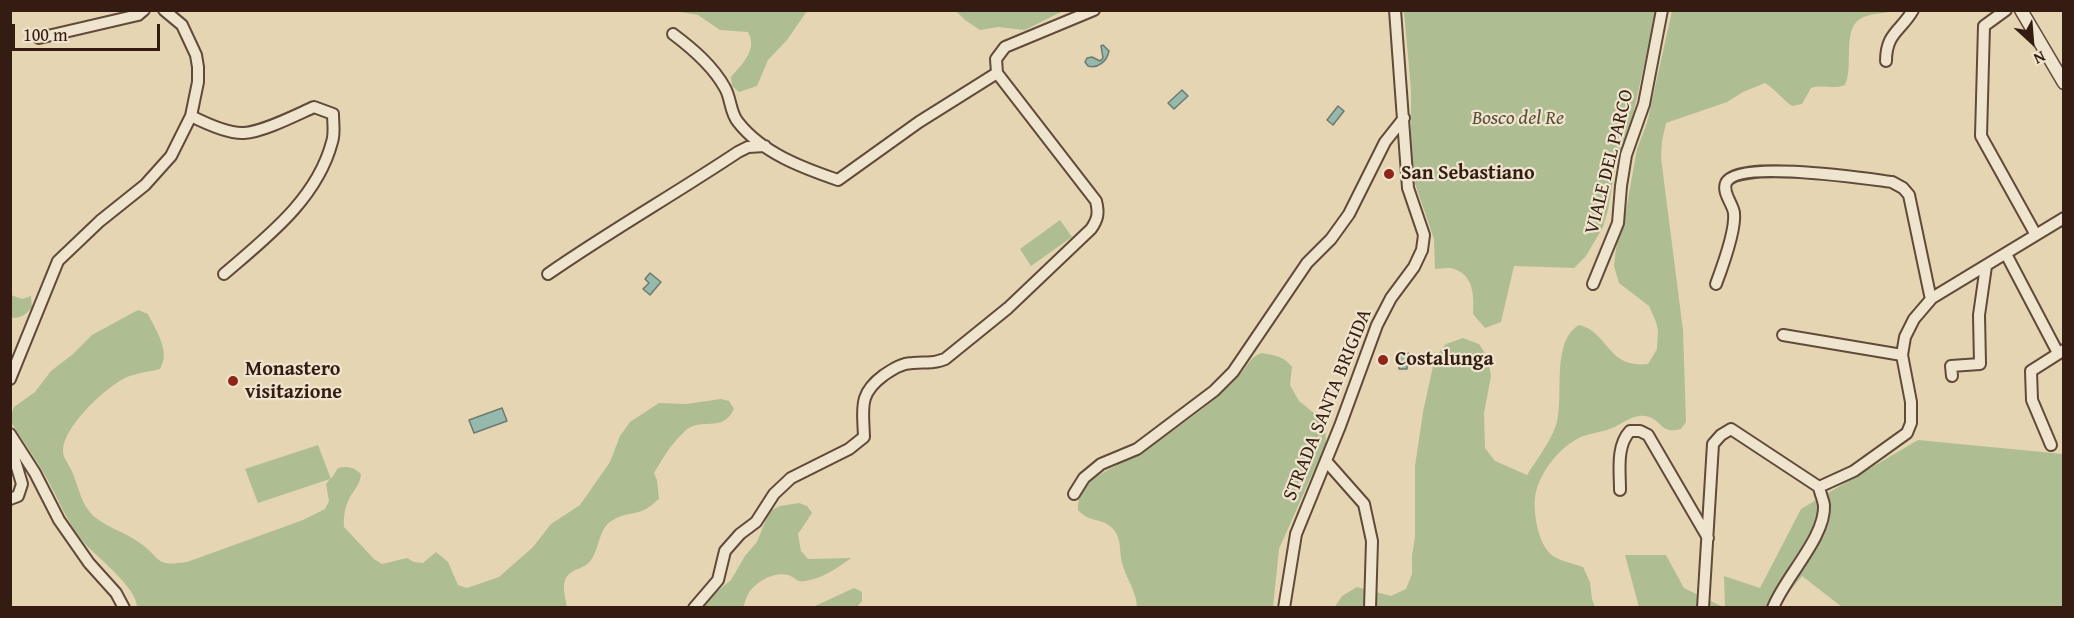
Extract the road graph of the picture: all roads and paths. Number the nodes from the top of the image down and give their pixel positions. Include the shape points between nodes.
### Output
1 (144, 10) edge
2 (164, 10) edge
3 (1094, 10) edge
4 (1395, 10) edge
5 (1662, 10) edge
6 (1913, 10) edge
7 (2006, 10) edge
8 (2021, 10) edge
9 (673, 34) dead end
10 (39, 38) dead end
11 (1886, 61) dead end
12 (996, 74) junction
13 (2064, 83) edge
14 (191, 116) junction
15 (1404, 118) junction
16 (765, 146) junction
17 (2062, 223) edge
18 (2036, 235) junction
19 (2006, 254) junction
20 (1986, 266) junction
21 (224, 274) dead end
22 (548, 274) dead end
23 (1593, 284) dead end
24 (1716, 284) dead end
25 (1932, 298) junction
26 (1783, 335) dead end
27 (2061, 351) edge
28 (1902, 355) junction
29 (1952, 376) dead end
30 (10, 379) edge
31 (10, 434) edge
32 (10, 444) edge
33 (2051, 445) dead end
34 (1326, 461) junction
35 (1819, 487) junction
36 (1620, 490) dead end
37 (1074, 494) dead end
38 (10, 499) edge
39 (1708, 538) junction
40 (124, 608) edge
41 (694, 608) edge
42 (1284, 608) edge
43 (1370, 608) edge
44 (1703, 608) edge
45 (1773, 608) edge

1 - 10 street via 138,15
2 - 14 street via 182,25 196,55 198,82
3 - 12 street via 1005,47 996,59
4 - 15 street, STRADA SANTA BRIGIDA
5 - 23 street, VIALE DEL PARCO via 1644,104 1626,155 1618,223
6 - 11 street via 1895,30
7 - 18 street via 1984,26 1981,136
8 - 13 street
9 - 16 street via 695,50 718,77 736,121
12 - 16 street via 919,122 838,180 805,169
12 - 41 street via 1096,201 1096,221 1008,308 953,352 933,364 895,367 873,383 863,403 864,437 849,449 791,478 774,494 756,522 725,551 718,580
14 - 21 street via 211,126 243,133 314,107 333,114 333,141 315,185 272,233
14 - 30 street via 171,156 152,178 58,261
15 - 34 street, STRADA SANTA BRIGIDA via 1408,188 1424,235 1422,250 1377,325
15 - 37 street via 1385,142 1349,214 1332,239 1307,263 1233,372 1137,449 1101,464 1084,478
16 - 22 street via 738,152
17 - 18 street
18 - 19 street
19 - 20 street
19 - 27 street
20 - 25 street
20 - 29 street via 1979,315 1980,364 1951,366
24 - 25 street via 1734,215 1726,193 1727,180 1770,171 1804,172 1892,182 1903,188 1909,195
25 - 28 street via 1914,319
26 - 28 street
27 - 33 street via 2031,370 2032,400
28 - 35 street via 1911,402 1907,433 1854,471
31 - 40 street via 59,520
32 - 38 street via 22,484 18,496
34 - 42 street, STRADA SANTA BRIGIDA via 1296,534
34 - 43 street via 1364,504 1372,541
35 - 39 street via 1731,429 1713,444
35 - 45 street via 1824,507 1822,521
36 - 39 street via 1623,438 1630,431 1640,431 1648,435
39 - 44 street

